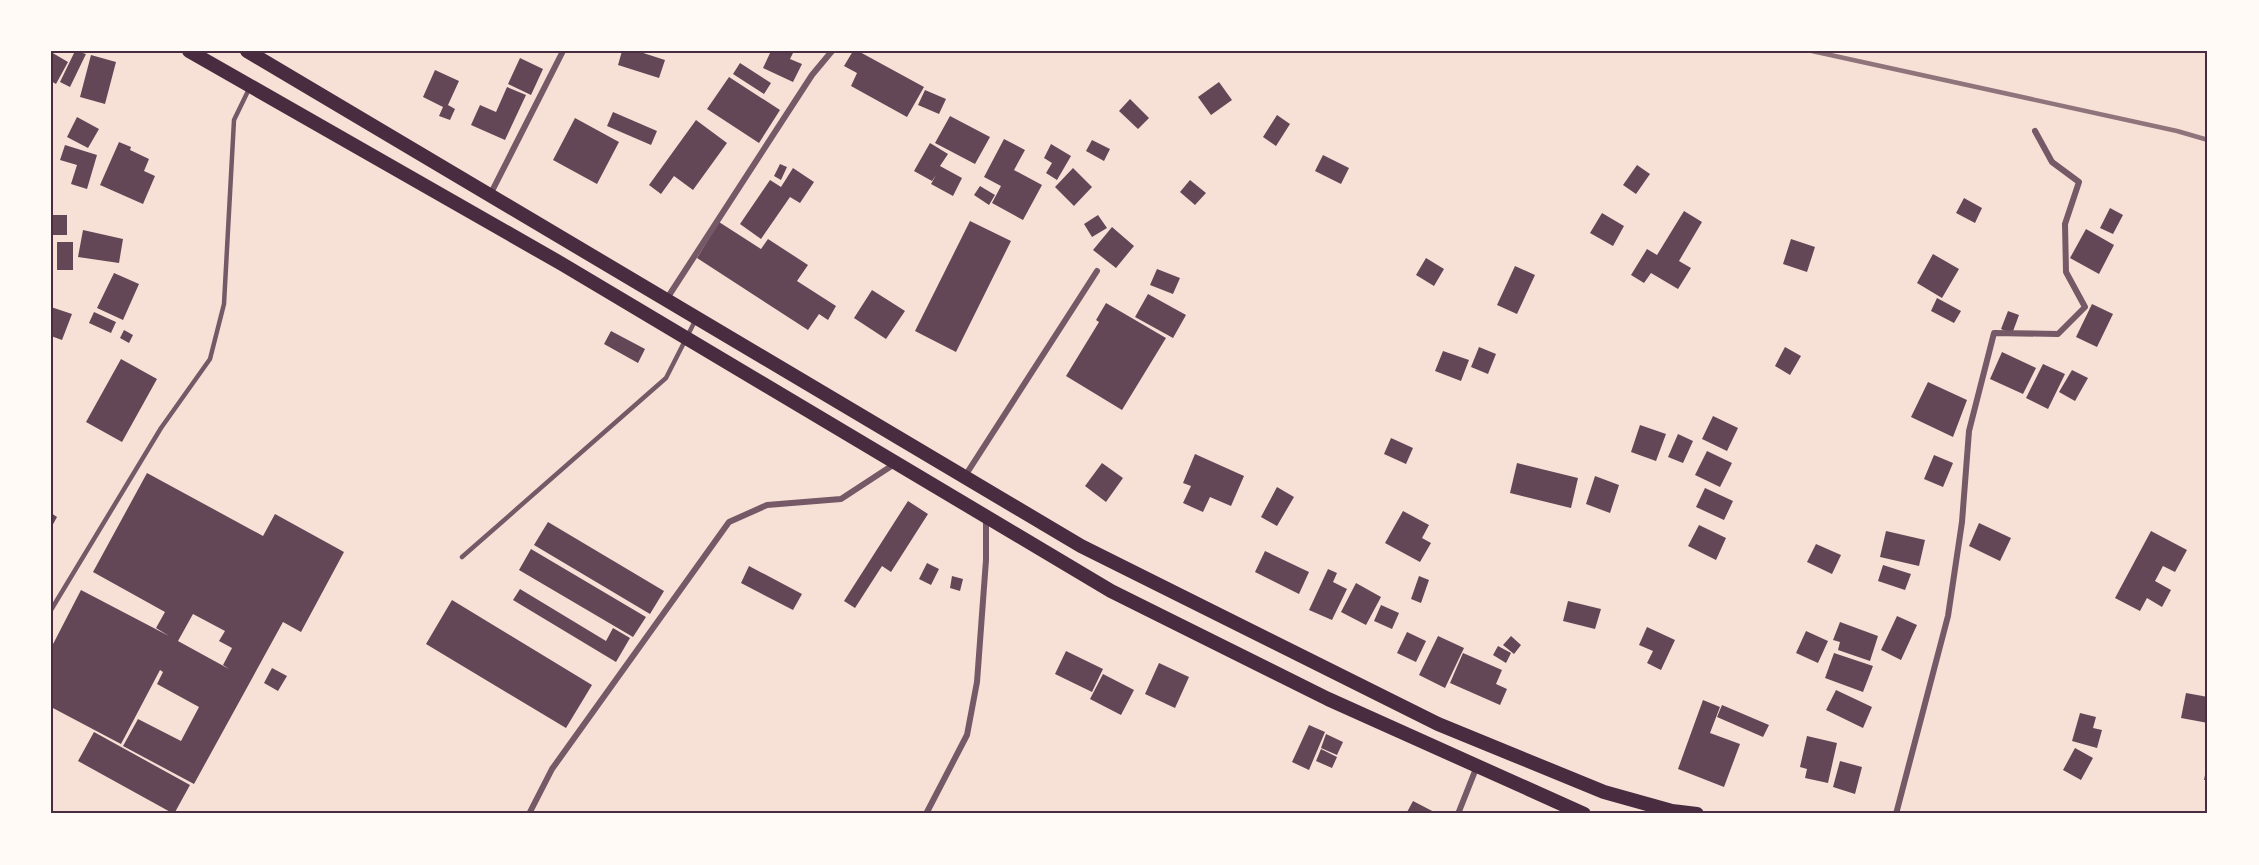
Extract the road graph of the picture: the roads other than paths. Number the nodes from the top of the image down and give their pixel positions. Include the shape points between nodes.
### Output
1 (189, 51) edge
2 (563, 51) edge
3 (832, 51) edge
4 (253, 52) edge
5 (250, 86) junction
6 (2035, 130) dead end
7 (489, 196) junction
8 (1097, 271) dead end
9 (665, 300) junction
10 (696, 319) junction
11 (687, 339) junction
12 (897, 463) junction
13 (965, 477) junction
14 (986, 516) junction
15 (462, 557) dead end
16 (51, 610) edge
17 (1478, 766) junction
18 (529, 814) edge
19 (926, 814) edge
20 (1458, 814) edge
21 (1584, 814) edge
22 (1697, 814) edge
23 (1896, 814) edge

1 - 5 highway
2 - 7 street
3 - 9 street via 812,75
4 - 7 highway
5 - 11 highway
5 - 16 lane via 234,120 224,304 210,359 161,428
6 - 23 street via 2052,162 2079,182 2065,224 2066,272 2085,307 2058,334 1994,333 1968,431 1962,522 1948,616
7 - 9 highway
8 - 13 street
9 - 10 highway
10 - 11 lane
10 - 13 highway
11 - 12 highway
11 - 15 lane via 666,378
12 - 14 highway
12 - 18 street via 841,499 767,505 729,522 552,769
13 - 22 highway via 1082,546 1438,724 1604,792
14 - 17 highway via 1111,591 1328,699
14 - 19 street via 977,682 967,735
17 - 20 street
17 - 21 highway

